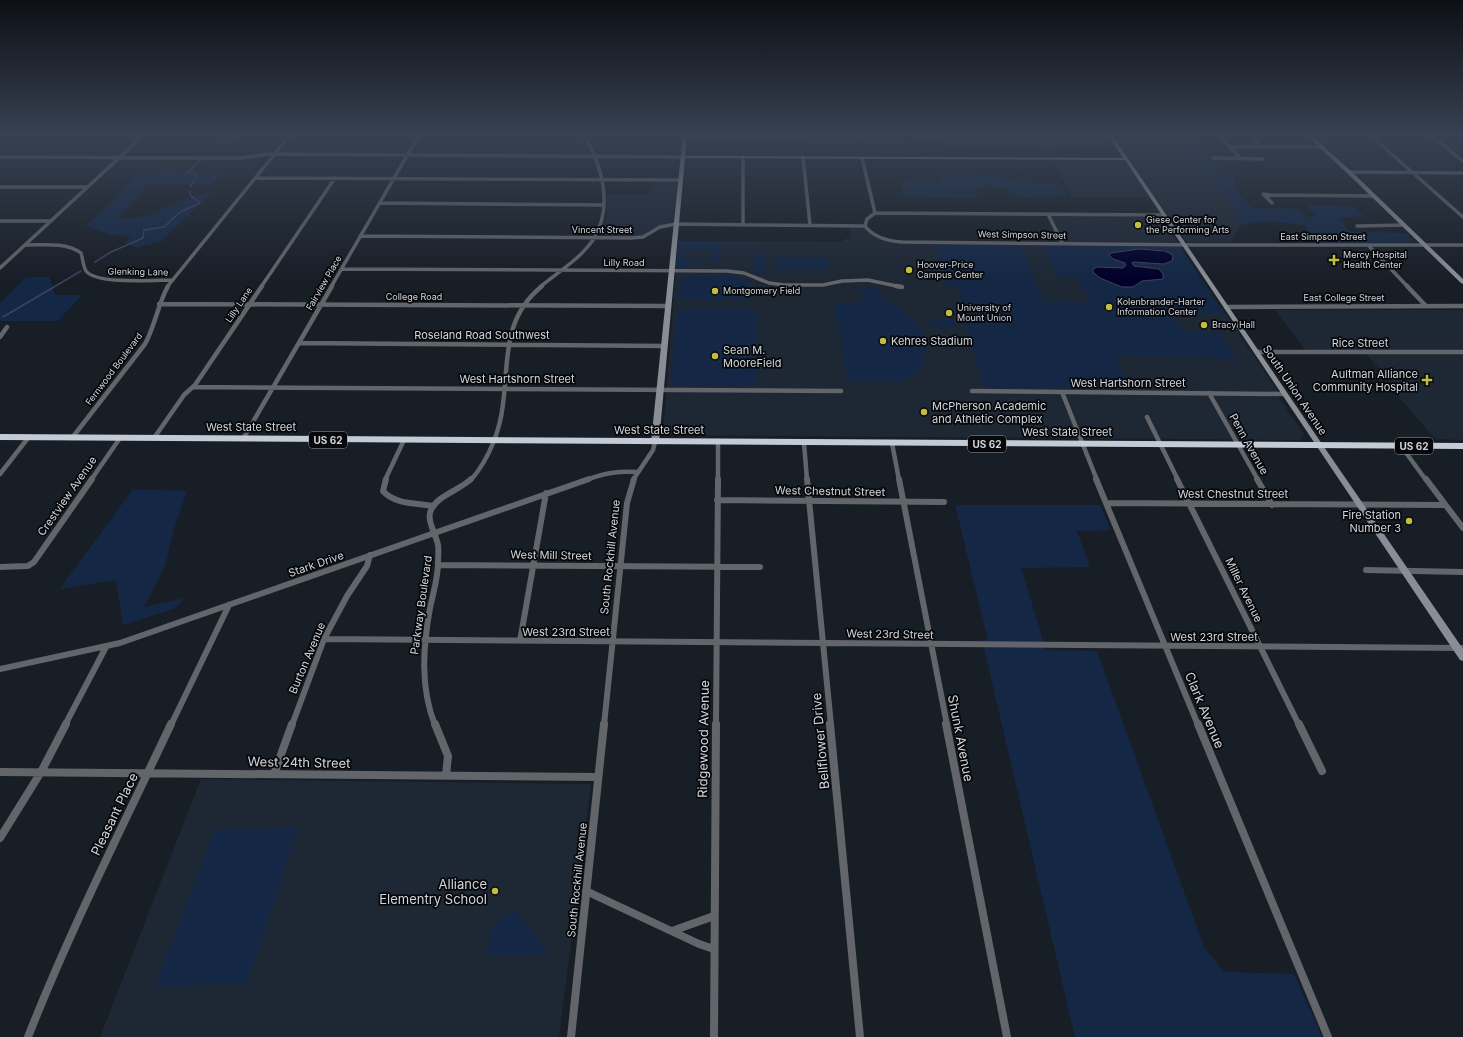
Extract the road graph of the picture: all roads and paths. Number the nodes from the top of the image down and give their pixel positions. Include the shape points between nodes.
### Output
1 (91, 183) edge
2 (251, 183) edge
3 (331, 183) edge
4 (391, 183) edge
5 (603, 183) edge
6 (681, 183) edge
7 (743, 183) edge
8 (806, 183) edge
9 (868, 183) edge
10 (1143, 183) edge
11 (1360, 183) edge
12 (1425, 183) edge
13 (0, 187) edge
14 (87, 187) junction
15 (1373, 196) junction
16 (1272, 202) dead end
17 (380, 203) junction
18 (604, 205) junction
19 (875, 213) junction
20 (1048, 214) junction
21 (1164, 215) junction
22 (1463, 217) edge
23 (0, 221) edge
24 (51, 221) junction
25 (676, 224) junction
26 (743, 225) junction
27 (810, 225) junction
28 (1404, 225) junction
29 (865, 226) junction
30 (1357, 226) dead end
31 (360, 236) junction
32 (595, 238) junction
33 (1062, 243) junction
34 (1184, 244) junction
35 (25, 245) junction
36 (1368, 245) junction
37 (1424, 245) junction
38 (1463, 245) edge
39 (1, 267) edge
40 (342, 269) junction
41 (561, 270) junction
42 (672, 271) junction
43 (173, 280) junction
44 (1463, 282) edge
45 (902, 287) dead end
46 (159, 304) junction
47 (250, 304) junction
48 (321, 304) junction
49 (522, 306) junction
50 (669, 306) junction
51 (1426, 306) junction
52 (1463, 306) edge
53 (1226, 307) junction
54 (7, 327) dead end
55 (0, 337) edge
56 (299, 343) junction
57 (507, 345) junction
58 (665, 346) junction
59 (1256, 352) junction
60 (1463, 352) edge
61 (192, 387) junction
62 (273, 388) junction
63 (505, 389) junction
64 (661, 390) junction
65 (841, 391) dead end
66 (972, 391) dead end
67 (1062, 392) junction
68 (1209, 393) junction
69 (1284, 394) junction
70 (1147, 417) dead end
71 (0, 437) edge
72 (28, 438) junction
73 (72, 438) junction
74 (120, 438) junction
75 (154, 438) junction
76 (243, 439) junction
77 (404, 440) junction
78 (495, 440) junction
79 (656, 442) junction
80 (718, 442) junction
81 (804, 443) junction
82 (892, 443) junction
83 (1082, 445) junction
84 (1161, 445) junction
85 (1239, 446) junction
86 (1319, 446) junction
87 (1401, 446) junction
88 (1463, 446) edge
89 (637, 472) junction
90 (0, 474) edge
91 (546, 493) junction
92 (717, 500) junction
93 (810, 501) junction
94 (903, 502) junction
95 (944, 502) dead end
96 (1106, 503) junction
97 (1190, 504) junction
98 (1359, 504) junction
99 (1272, 505) junction
100 (1445, 505) junction
101 (432, 506) junction
102 (1463, 528) edge
103 (435, 533) junction
104 (370, 555) junction
105 (438, 565) junction
106 (533, 565) junction
107 (620, 566) junction
108 (0, 567) edge
109 (716, 567) junction
110 (760, 567) dead end
111 (1366, 570) dead end
112 (1404, 572) junction
113 (1463, 572) edge
114 (228, 605) junction
115 (324, 640) junction
116 (425, 641) junction
117 (520, 641) junction
118 (612, 642) junction
119 (716, 642) junction
120 (823, 644) junction
121 (930, 644) junction
122 (106, 647) junction
123 (1166, 647) junction
124 (1261, 647) junction
125 (1460, 648) edge
126 (1463, 657) edge
127 (0, 669) edge
128 (1322, 771) dead end
129 (0, 772) edge
130 (41, 772) junction
131 (148, 773) junction
132 (274, 774) junction
133 (446, 775) junction
134 (598, 777) junction
135 (0, 838) edge
136 (586, 891) junction
137 (714, 916) junction
138 (672, 932) junction
139 (714, 949) junction
140 (28, 1037) edge
141 (571, 1037) edge
142 (714, 1037) edge
143 (860, 1037) edge
144 (1007, 1037) edge
145 (1328, 1037) edge

1 - 14 street
2 - 43 street, Fernwood Boulevard
3 - 47 street, Lilly Lane
4 - 17 street, Fairview Place
5 - 18 street
6 - 25 street, South Rockhill Avenue
7 - 26 street
8 - 27 street
9 - 19 street
10 - 21 street, South Union Avenue
11 - 15 street
12 - 22 street
13 - 14 street
14 - 24 street
15 - 16 street via 1269,196
15 - 28 street
17 - 18 street
17 - 31 street, Fairview Place
18 - 32 street via 602,222
19 - 20 street
19 - 29 street via 867,220
20 - 21 street
20 - 33 street
21 - 34 street, South Union Avenue
23 - 24 street
24 - 35 street
25 - 26 street, Vincent Street
25 - 32 street, Vincent Street via 660,227 641,237
25 - 42 street, South Rockhill Avenue
26 - 27 street, Vincent Street
27 - 29 street, Vincent Street
28 - 30 street
28 - 37 street
29 - 33 street, West Simpson Street via 878,236 899,242
31 - 32 street, Vincent Street
31 - 40 street, Fairview Place
32 - 41 street via 581,254
33 - 34 street, West Simpson Street
34 - 36 street, East Simpson Street
34 - 53 street, South Union Avenue
35 - 39 street
35 - 43 street, Glenking Lane via 74,248 81,253 87,272 99,279
36 - 37 street, East Simpson Street
36 - 51 street
37 - 38 street, East Simpson Street
37 - 44 street
40 - 41 street, Lilly Road
40 - 48 street, Fairview Place
41 - 42 street, Lilly Road
41 - 49 street via 537,289
42 - 45 street, Lilly Road via 736,271 769,283 785,285 823,285 868,280
42 - 50 street, South Rockhill Avenue
43 - 46 street, Fernwood Boulevard
46 - 47 street, College Road
46 - 73 street, Fernwood Boulevard via 155,327 145,344
47 - 48 street, College Road
47 - 61 street, Lilly Lane
48 - 49 street, College Road
48 - 56 street, Fairview Place
49 - 50 street, College Road
49 - 57 street
50 - 58 street, South Rockhill Avenue
51 - 52 street, East College Street
51 - 53 street, East College Street
53 - 59 street, South Union Avenue
54 - 55 street
56 - 57 street, Roseland Road Southwest
56 - 62 street, Fairview Place
57 - 58 street, Roseland Road Southwest
57 - 63 street
58 - 64 street, South Rockhill Avenue
59 - 60 street, Rice Street
59 - 69 street, South Union Avenue
61 - 62 street, West Hartshorn Street
61 - 75 street, Lilly Lane
62 - 63 street, West Hartshorn Street
62 - 76 street, Fairview Place
63 - 64 street, West Hartshorn Street
63 - 78 street
64 - 65 street, West Hartshorn Street
64 - 79 street, South Rockhill Avenue
66 - 67 street, West Hartshorn Street
67 - 68 street, West Hartshorn Street
67 - 83 street, Clark Avenue
68 - 69 street, West Hartshorn Street
68 - 85 street, Penn Avenue
69 - 86 street, South Union Avenue
70 - 84 street, Miller Avenue
71 - 72 highway, West State Street / US 62
72 - 73 highway, West State Street / US 62
72 - 90 street
73 - 74 highway, West State Street / US 62
74 - 75 highway, West State Street / US 62
74 - 108 street, Crestview Avenue via 30,565
75 - 76 highway, West State Street / US 62
76 - 77 highway, West State Street / US 62
77 - 78 highway, West State Street / US 62
77 - 101 street via 384,482 383,491 395,500
78 - 79 highway, West State Street / US 62
78 - 101 street via 472,479
79 - 80 highway, West State Street / US 62
79 - 89 street, South Rockhill Avenue
80 - 81 highway, West State Street / US 62
80 - 92 street, Ridgewood Avenue
81 - 82 highway, West State Street / US 62
81 - 93 street, Bellflower Drive
82 - 83 highway, West State Street / US 62
82 - 94 street, Shunk Avenue
83 - 84 highway, West State Street / US 62
83 - 96 street, Clark Avenue
84 - 85 highway, West State Street / US 62
84 - 97 street, Miller Avenue
85 - 86 highway, West State Street / US 62
85 - 99 street, Penn Avenue
86 - 87 highway, US 62
86 - 98 street, South Union Avenue
87 - 88 highway, US 62
87 - 100 street
89 - 91 street, Stark Drive via 618,471 602,474
89 - 107 street, South Rockhill Avenue via 628,496
91 - 103 street, Stark Drive
91 - 106 street
92 - 93 street, West Chestnut Street
92 - 109 street, Ridgewood Avenue
93 - 94 street, West Chestnut Street
93 - 120 street, Bellflower Drive
94 - 95 street, West Chestnut Street
94 - 121 street, Shunk Avenue
96 - 97 street, West Chestnut Street
96 - 123 street, Clark Avenue
97 - 99 street, West Chestnut Street
97 - 124 street, Miller Avenue
98 - 99 street, West Chestnut Street
98 - 100 street, West Chestnut Street
98 - 112 street, South Union Avenue
100 - 102 street
101 - 103 street, Parkway Boulevard via 429,516
103 - 104 street, Stark Drive
103 - 105 street, Parkway Boulevard
104 - 114 street, Stark Drive
104 - 115 street, Burton Avenue via 368,566 347,596
105 - 106 street, West Mill Street
105 - 116 street, Parkway Boulevard
106 - 107 street, West Mill Street
106 - 117 street
107 - 109 street, West Mill Street
107 - 118 street, South Rockhill Avenue
109 - 110 street, West Mill Street
109 - 119 street, Ridgewood Avenue
111 - 112 street
112 - 113 street
112 - 125 street, South Union Avenue
114 - 122 street, Stark Drive
114 - 131 street, Pleasant Place
115 - 116 street, West 23rd Street
115 - 132 street, Burton Avenue
116 - 117 street, West 23rd Street
116 - 133 street, Parkway Boulevard via 425,692 433,721 448,756
117 - 118 street, West 23rd Street
118 - 119 street, West 23rd Street
118 - 134 street, South Rockhill Avenue
119 - 120 street, West 23rd Street
119 - 137 street, Ridgewood Avenue
120 - 121 street, West 23rd Street
120 - 143 street, Bellflower Drive
121 - 123 street, West 23rd Street
121 - 144 street, Shunk Avenue
122 - 127 street, Stark Drive
122 - 130 street
123 - 124 street, West 23rd Street
123 - 145 street, Clark Avenue
124 - 125 street, West 23rd Street
124 - 128 street, Miller Avenue
125 - 126 street, South Union Avenue
129 - 130 street, West 24th Street
130 - 131 street, West 24th Street
130 - 135 street
131 - 132 street, West 24th Street
131 - 140 street, Pleasant Place via 72,930
132 - 133 street, West 24th Street
133 - 134 street, West 24th Street
134 - 136 street, South Rockhill Avenue
136 - 138 street
136 - 141 street, South Rockhill Avenue
137 - 138 street
137 - 139 street, Ridgewood Avenue
138 - 139 street
139 - 142 street, Ridgewood Avenue

